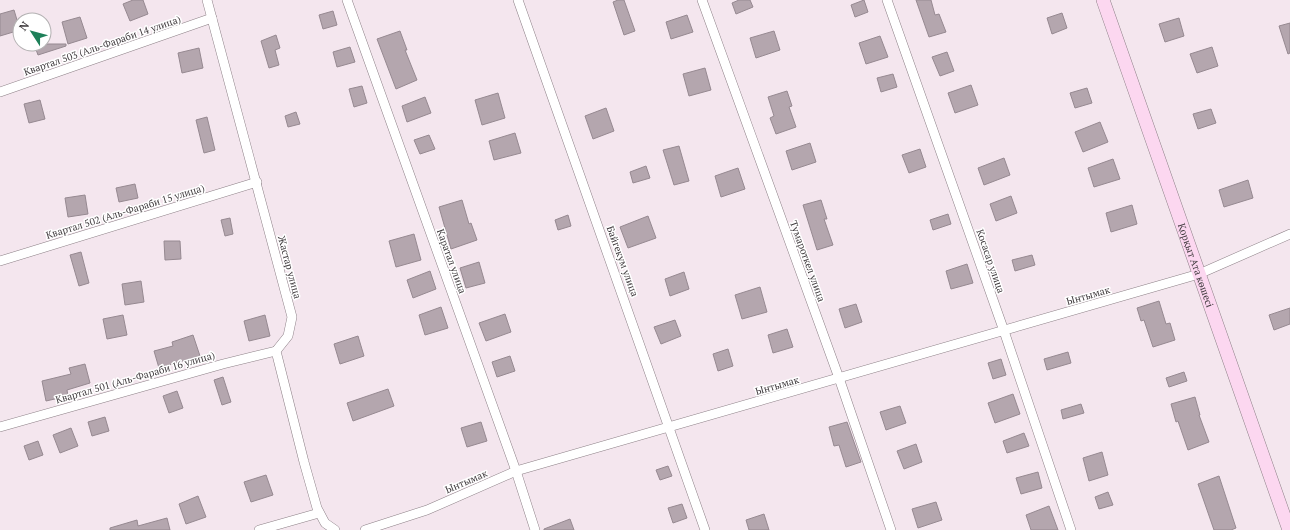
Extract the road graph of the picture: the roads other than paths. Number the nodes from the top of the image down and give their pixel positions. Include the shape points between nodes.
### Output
1 (207, 0) edge
2 (347, 0) edge
3 (518, 0) edge
4 (702, 0) edge
5 (887, 0) edge
6 (1103, 0) edge
7 (212, 18) junction
8 (0, 92) edge
9 (257, 182) junction
10 (1290, 234) edge
11 (0, 261) edge
12 (1199, 274) junction
13 (1004, 331) junction
14 (276, 350) junction
15 (839, 378) junction
16 (0, 427) edge
17 (670, 427) junction
18 (516, 471) junction
19 (319, 513) junction
20 (259, 530) edge
21 (335, 530) edge
22 (365, 530) edge
23 (535, 530) edge
24 (706, 530) edge
25 (891, 530) edge
26 (1071, 530) edge
27 (1289, 530) edge

1 - 7 street, Жастар улица
2 - 18 street, Каратал улица
3 - 17 street, Байгекум улица
4 - 15 street, Тумароткел улица
5 - 13 street, Косасар улица
6 - 12 main road, Қорқыт Ата көшесі
7 - 8 street, Квартал 503 (Аль-Фараби 14 улица)
7 - 9 street, Жастар улица
9 - 11 street, Квартал 502 (Аль-Фараби 15 улица)
9 - 14 street, Жастар улица via 292,317 288,336
10 - 12 street, Ынтымак
12 - 13 street, Ынтымак
12 - 27 main road, Қорқыт Ата көшесі
13 - 15 street, Ынтымак
13 - 26 street, Косасар улица
14 - 16 street, Квартал 501 (Аль-Фараби 16 улица)
14 - 19 street
15 - 17 street, Ынтымак
15 - 25 street, Тумароткел улица
17 - 18 street, Ынтымак
17 - 24 street, Байгекум улица
18 - 22 street, Ынтымак via 427,510
18 - 23 street, Каратал улица
19 - 20 street
19 - 21 street via 325,523

